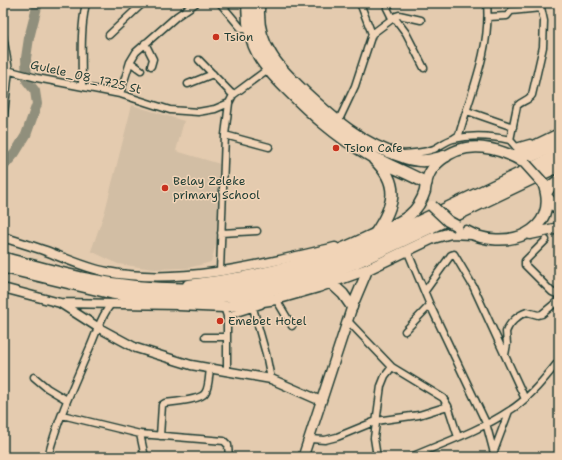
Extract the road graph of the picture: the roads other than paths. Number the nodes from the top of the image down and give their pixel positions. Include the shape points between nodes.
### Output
1 (86, 3) edge
2 (143, 3) edge
3 (196, 3) edge
4 (220, 3) edge
5 (248, 3) edge
6 (259, 3) edge
7 (360, 3) edge
8 (391, 3) edge
9 (487, 3) edge
10 (540, 5) edge
11 (393, 17) junction
12 (488, 17) junction
13 (421, 20) dead end
14 (250, 32) junction
15 (261, 33) junction
16 (372, 34) junction
17 (109, 35) dead end
18 (3, 36) edge
19 (145, 43) junction
20 (199, 60) dead end
21 (130, 62) junction
22 (151, 66) dead end
23 (424, 68) dead end
24 (6, 70) edge
25 (141, 70) dead end
26 (268, 70) junction
27 (213, 74) junction
28 (188, 84) dead end
29 (82, 86) junction
30 (120, 94) junction
31 (234, 95) junction
32 (229, 103) junction
33 (4, 110) edge
34 (467, 111) junction
35 (338, 122) junction
36 (3, 124) edge
37 (513, 127) junction
38 (559, 129) edge
39 (559, 134) edge
40 (225, 135) junction
41 (453, 139) junction
42 (510, 140) junction
43 (559, 145) edge
44 (269, 147) dead end
45 (368, 154) junction
46 (393, 154) junction
47 (559, 155) edge
48 (446, 156) junction
49 (520, 160) junction
50 (559, 166) edge
51 (559, 180) edge
52 (426, 187) junction
53 (546, 191) junction
54 (559, 211) edge
55 (559, 229) edge
56 (257, 231) dead end
57 (221, 233) junction
58 (376, 233) junction
59 (472, 234) junction
60 (526, 234) junction
61 (3, 237) edge
62 (546, 240) dead end
63 (358, 242) junction
64 (407, 250) junction
65 (3, 258) edge
66 (10, 266) edge
67 (368, 269) junction
68 (220, 270) junction
69 (331, 282) junction
70 (3, 288) edge
71 (425, 291) junction
72 (145, 293) junction
73 (559, 296) edge
74 (276, 299) junction
75 (559, 300) edge
76 (60, 303) junction
77 (111, 304) junction
78 (179, 305) junction
79 (430, 305) junction
80 (352, 307) junction
81 (253, 308) junction
82 (225, 312) junction
83 (348, 321) junction
84 (292, 326) dead end
85 (99, 328) junction
86 (405, 331) dead end
87 (205, 336) dead end
88 (226, 337) junction
89 (505, 354) junction
90 (559, 361) edge
91 (392, 367) junction
92 (210, 368) junction
93 (227, 371) junction
94 (34, 377) dead end
95 (271, 378) junction
96 (525, 399) junction
97 (67, 400) junction
98 (321, 401) junction
99 (448, 406) junction
100 (509, 411) junction
101 (62, 415) junction
102 (376, 421) junction
103 (486, 424) junction
104 (140, 434) junction
105 (160, 436) junction
106 (458, 436) junction
107 (310, 439) junction
108 (494, 454) edge
109 (48, 457) edge
110 (145, 457) edge
111 (229, 457) edge
112 (303, 457) edge
113 (377, 457) edge
114 (411, 457) edge

1 - 29 street via 81,52
2 - 17 street
3 - 19 street
4 - 14 street via 241,28
5 - 14 highway
6 - 15 highway
7 - 16 street
8 - 11 street via 387,8
9 - 12 street
10 - 12 street via 511,11 507,16
10 - 37 street via 544,21 543,47 530,98 517,106
11 - 13 street via 399,15
11 - 16 street
11 - 23 street via 406,33
12 - 34 street via 487,36
14 - 15 street
14 - 26 highway via 259,56
15 - 35 highway via 275,62
16 - 35 street via 355,86
18 - 24 street
19 - 21 street
19 - 22 street via 153,59
20 - 27 street
21 - 25 street
21 - 30 street
24 - 29 street, Gulele_08_1725 St
24 - 33 street
26 - 31 street
26 - 45 highway via 321,122
27 - 28 street
27 - 31 street
29 - 30 street, Gulele_08_1725 St
30 - 32 street, Gulele_08_1725 St via 170,110 192,112 215,109
31 - 32 street
32 - 40 street
33 - 36 street
34 - 37 street
34 - 41 street via 459,135
35 - 46 highway via 364,141
37 - 42 street
38 - 42 street via 525,145 516,147
39 - 49 main road
40 - 44 street
40 - 57 street
41 - 42 street via 478,137
41 - 46 street via 421,152
43 - 49 main road
45 - 52 highway via 411,174
45 - 58 highway via 384,169 393,190 392,204
46 - 48 highway via 425,161
47 - 72 highway via 334,262 300,274 242,285
48 - 49 main road via 457,150 475,147 494,150
48 - 52 main road via 428,175
49 - 53 main road, bridge
50 - 72 highway via 366,258 305,281 261,292 228,296 201,298
51 - 53 main road
52 - 58 main road via 422,200 414,212
52 - 59 main road, bridge via 432,206 448,221
53 - 54 main road
53 - 60 main road via 549,205 542,221
55 - 60 main road
56 - 57 street
57 - 68 street
58 - 63 main road
59 - 60 main road via 505,240
59 - 64 main road via 447,234
61 - 68 street via 79,264 125,275 171,276
62 - 73 street via 525,261 525,265
63 - 68 street
63 - 72 main road via 325,256 279,270
64 - 67 main road
64 - 71 street
65 - 66 highway
66 - 72 highway via 86,279
67 - 69 main road
67 - 80 main road
69 - 74 main road
69 - 80 main road
70 - 76 street
71 - 79 street
71 - 89 street via 454,254 473,286
72 - 78 highway
74 - 81 street
74 - 82 main road
74 - 84 street
75 - 89 street via 542,314 527,312 513,321 506,332
76 - 77 street
76 - 85 street
77 - 78 street
77 - 85 street via 103,314
78 - 82 main road
79 - 86 street
79 - 103 street
80 - 83 main road
81 - 82 street
81 - 95 street
82 - 88 street
83 - 91 street
83 - 98 main road
85 - 92 street via 136,348 191,365
85 - 97 street
87 - 88 street
88 - 93 street
89 - 96 street
90 - 96 street
91 - 99 street via 439,395
91 - 102 street via 380,386
92 - 93 street
92 - 105 street via 204,396 162,404
93 - 95 street
94 - 97 street
95 - 98 street
96 - 100 street
97 - 101 street
98 - 107 main road
99 - 102 street via 419,415
99 - 106 street
100 - 103 street
100 - 108 street
101 - 104 street
101 - 109 street
102 - 107 street via 337,437 325,440
102 - 113 street via 374,438
103 - 106 street
103 - 108 street
104 - 105 street
104 - 110 street
105 - 111 street via 224,441 228,445
106 - 114 street
107 - 112 main road

